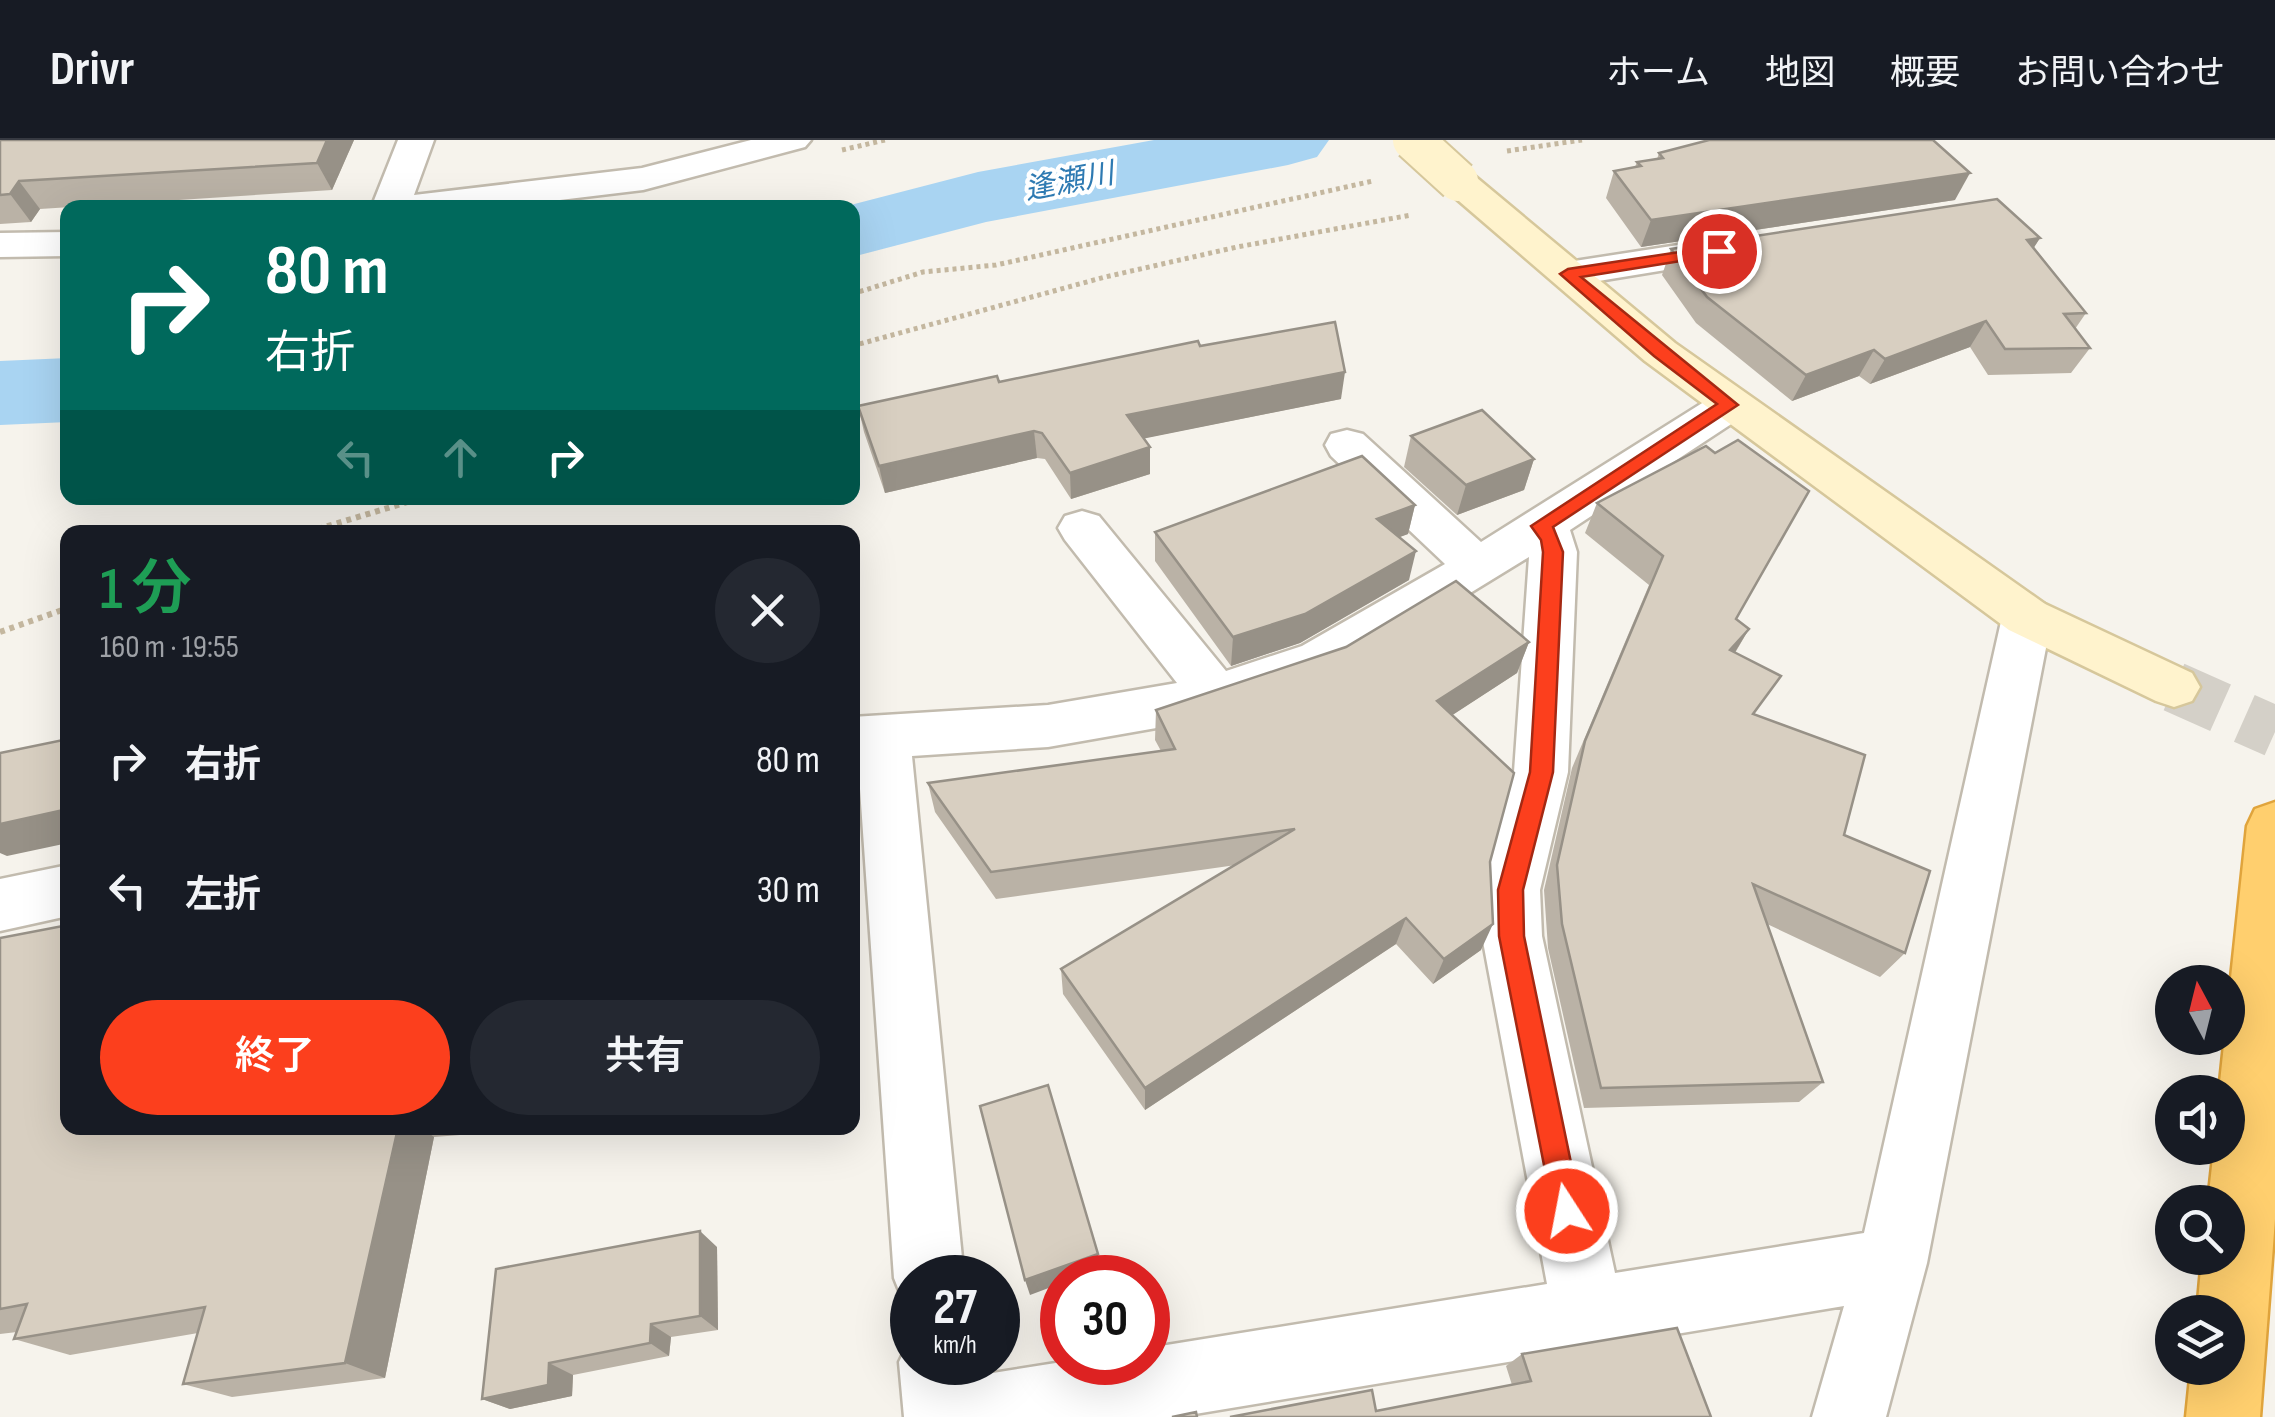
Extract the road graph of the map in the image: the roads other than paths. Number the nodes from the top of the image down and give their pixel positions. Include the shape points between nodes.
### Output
1 (416, 140) edge
2 (793, 140) edge
3 (1413, 140) edge
4 (395, 200) edge
5 (461, 200) edge
6 (1785, 241) edge
7 (60, 244) edge
8 (0, 245) edge
9 (1568, 274) junction
10 (1730, 405) junction
11 (1347, 445) dead end
12 (1541, 526) junction
13 (1082, 528) dead end
14 (1477, 566) junction
15 (2027, 617) junction
16 (2174, 687) tunnel mouth
17 (1216, 695) junction
18 (868, 738) edge
19 (2275, 826) edge
20 (60, 892) edge
21 (0, 906) edge
22 (926, 1255) edge
23 (1892, 1263) junction
24 (2233, 1295) edge
25 (1588, 1314) junction
26 (938, 1385) edge
27 (2226, 1385) edge
28 (941, 1417) edge
29 (952, 1417) edge
30 (1849, 1417) edge
31 (2223, 1417) edge

1 - 4 street
2 - 5 street via 643,179
3 - 9 street, bridge
6 - 9 street
7 - 8 street
9 - 10 street
10 - 12 street
10 - 15 street
11 - 14 street
12 - 14 street
12 - 25 street via 1553,552 1541,772 1510,890 1512,936
13 - 17 street
14 - 17 street via 1320,660
15 - 16 street
15 - 23 street
17 - 18 street via 1048,726
18 - 22 street
19 - 24 highway
20 - 21 street
23 - 25 street
23 - 30 street
25 - 29 street
26 - 28 street
27 - 31 highway

